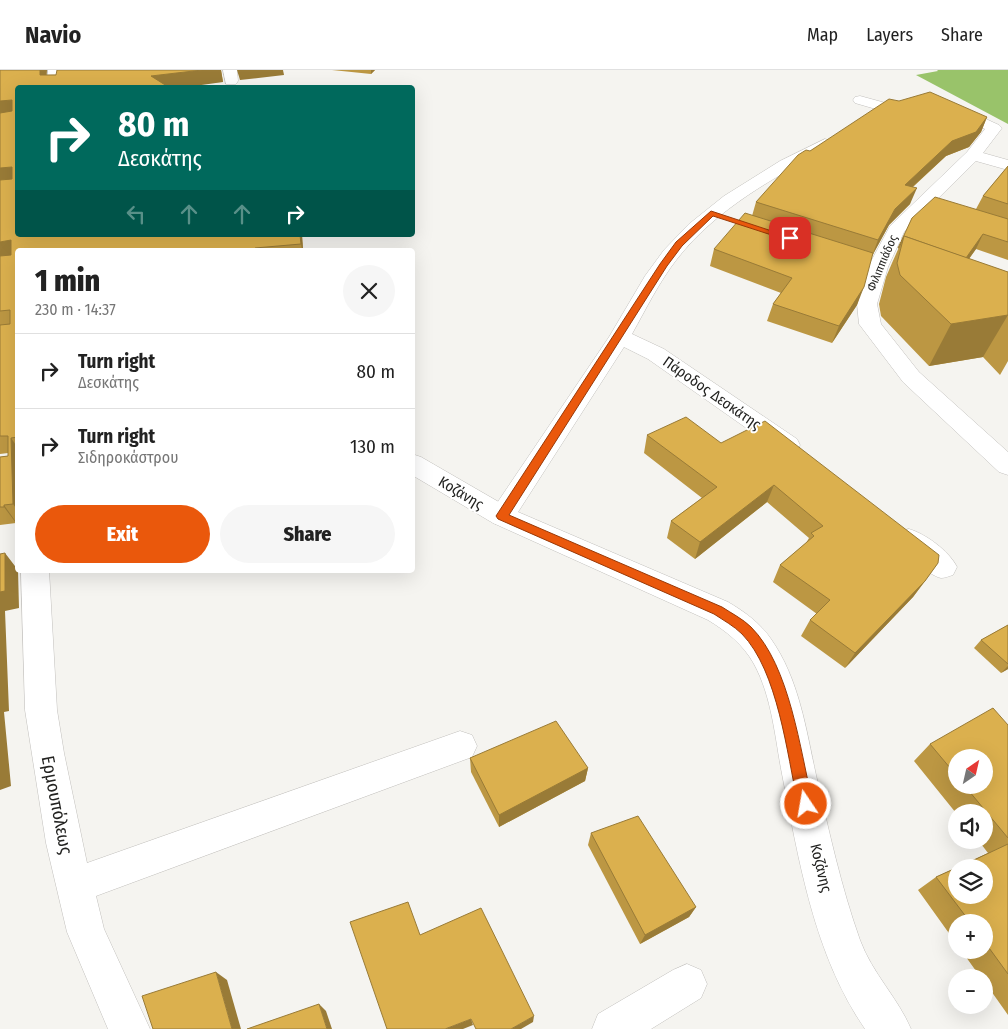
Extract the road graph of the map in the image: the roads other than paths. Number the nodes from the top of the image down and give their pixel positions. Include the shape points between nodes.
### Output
1 (55, 70) edge
2 (54, 85) edge
3 (860, 100) dead end
4 (828, 143) edge
5 (973, 155) junction
6 (1008, 164) edge
7 (926, 202) junction
8 (944, 208) edge
9 (711, 213) junction
10 (737, 222) edge
11 (620, 336) junction
12 (806, 459) edge
13 (415, 465) edge
14 (1008, 466) edge
15 (502, 516) junction
16 (892, 525) edge
17 (943, 567) dead end
18 (35, 573) edge
19 (460, 746) dead end
20 (74, 886) junction
21 (687, 984) dead end
22 (129, 1029) edge
23 (613, 1029) edge
24 (890, 1029) edge

1 - 2 street
3 - 5 street, Φιλιππιάδος via 893,110 931,98 994,128
4 - 9 street via 752,183
5 - 6 street
5 - 7 street, Φιλιππιάδος
7 - 8 street
7 - 14 street, Φιλιππιάδος via 896,230 878,267 867,304 870,324 911,377
9 - 10 street
9 - 11 street via 663,265
11 - 12 street, Πάροδος Δεσκάτης via 656,354
11 - 15 street
13 - 15 street, Κοζάνης
15 - 24 street, Κοζάνης via 718,610 757,642 778,685 840,939 863,992
16 - 17 street
18 - 20 street, Ερμουπόλεως via 41,710
19 - 20 street
20 - 22 street, Ερμουπόλεως via 86,932
21 - 23 street

